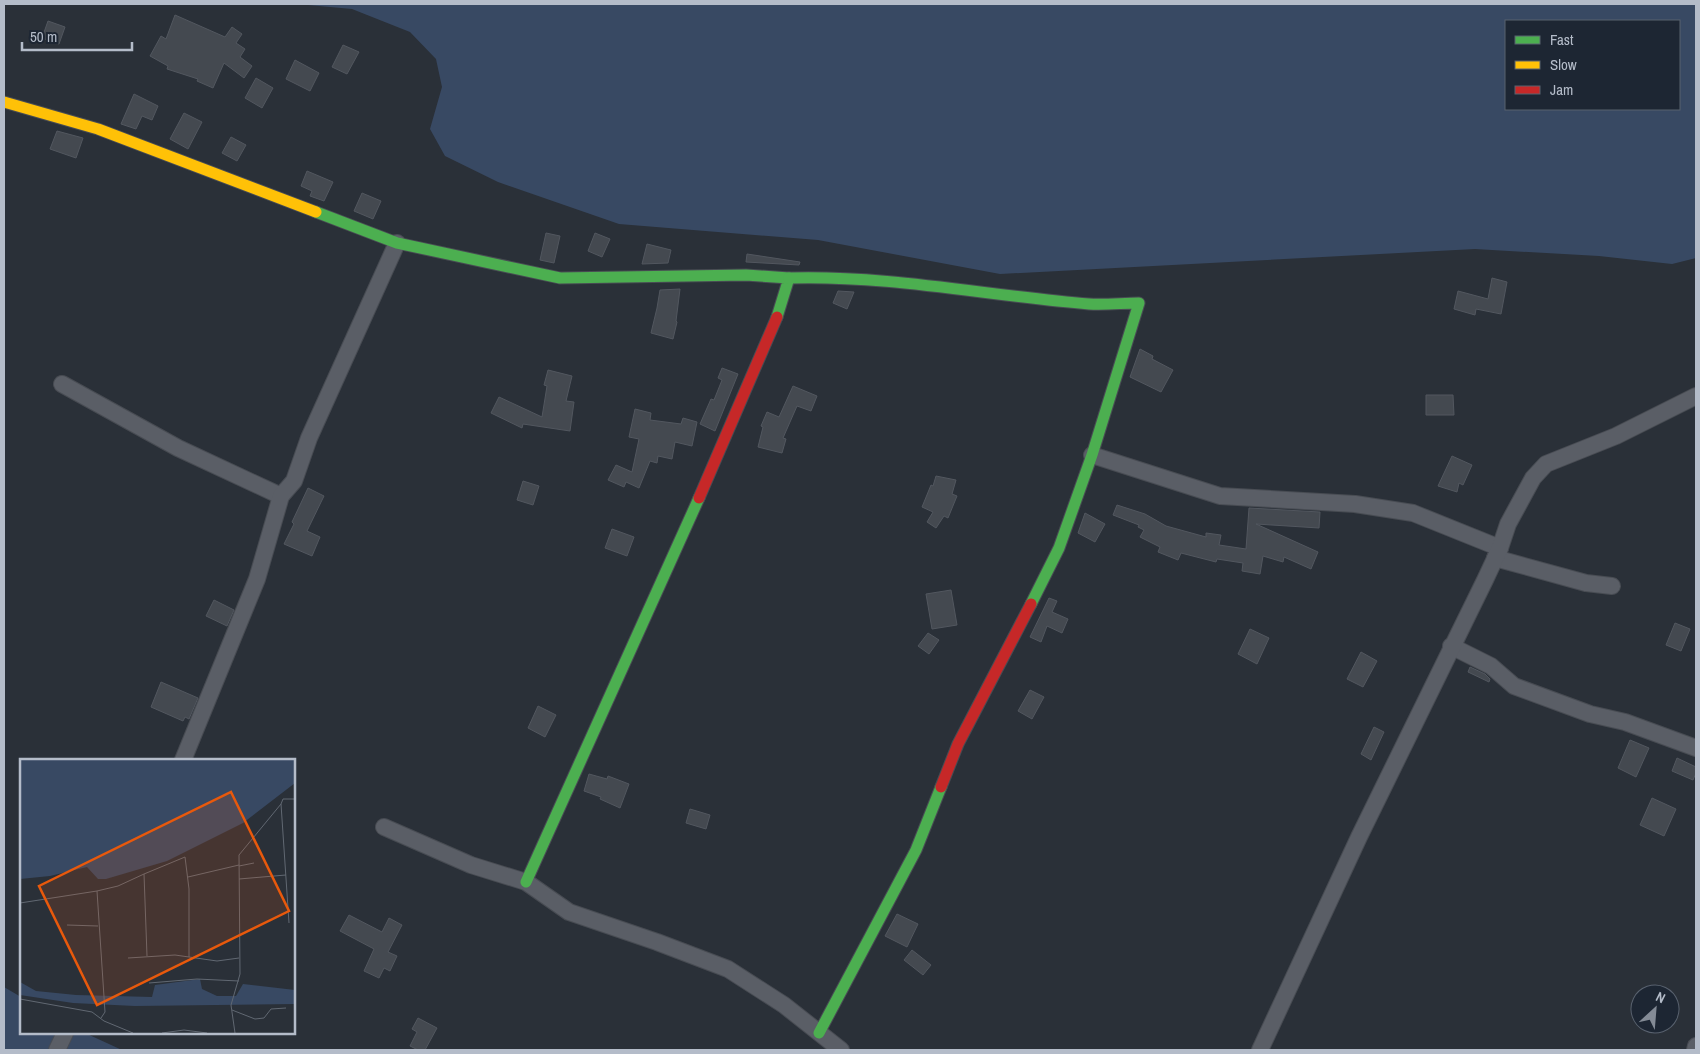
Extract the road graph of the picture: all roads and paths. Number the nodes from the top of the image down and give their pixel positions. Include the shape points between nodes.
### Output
1 (4, 102) edge
2 (397, 243) junction
3 (789, 278) junction
4 (62, 384) dead end
5 (1696, 396) edge
6 (1092, 455) junction
7 (281, 496) junction
8 (1498, 553) junction
9 (1612, 586) dead end
10 (1451, 646) junction
11 (1696, 748) edge
12 (183, 759) edge
13 (384, 827) dead end
14 (526, 882) junction
15 (819, 1032) junction
16 (65, 1034) edge
17 (1696, 1046) edge
18 (57, 1050) edge
19 (841, 1050) edge
20 (1260, 1050) edge
21 (1695, 1050) edge

1 - 2 street via 98,129
2 - 3 street via 560,278 746,275
2 - 7 street via 309,438 294,481
3 - 6 street via 930,286 1091,304 1139,303
3 - 14 street via 781,307 728,433
4 - 7 street via 178,448
5 - 8 street via 1616,436 1546,464 1533,478 1508,524
6 - 8 street via 1220,496 1354,504 1413,513
6 - 15 street via 1059,548 958,744 916,850
7 - 12 street via 257,579
8 - 9 street via 1586,583
8 - 10 street
10 - 11 street via 1491,666 1514,686
10 - 20 street
13 - 14 street via 471,865
14 - 15 street via 569,912 728,969
15 - 19 street
16 - 18 street
17 - 21 street

